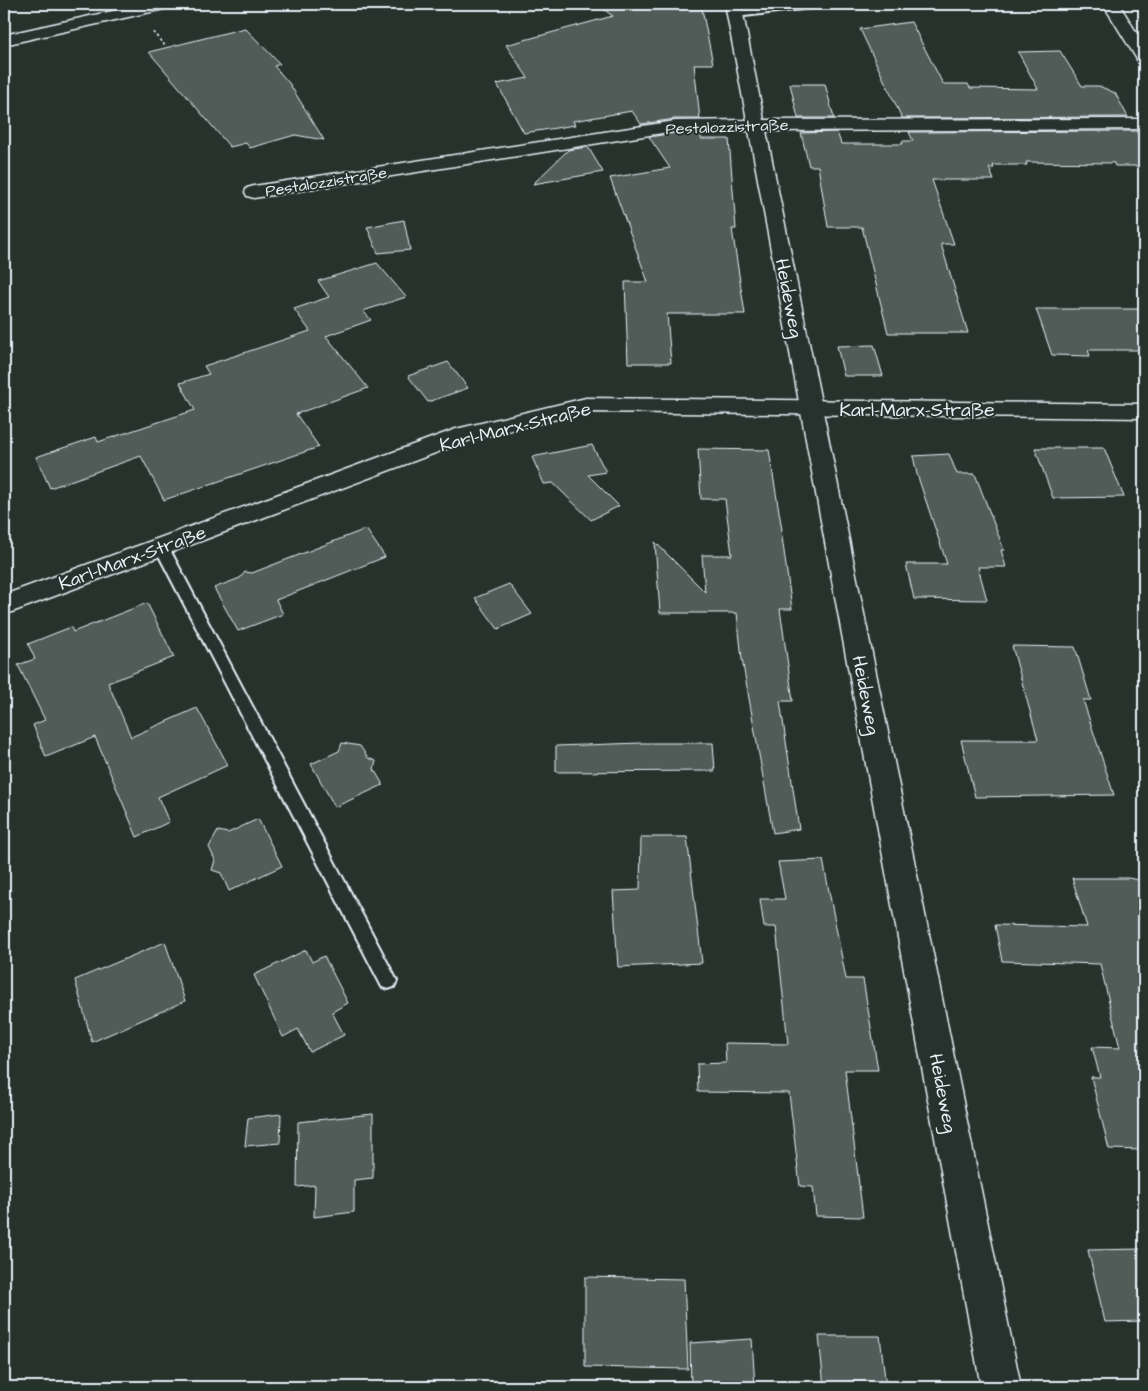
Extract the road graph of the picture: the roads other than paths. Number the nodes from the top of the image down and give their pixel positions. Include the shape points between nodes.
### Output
1 (164, 4) edge
2 (820, 4) edge
3 (1111, 4) edge
4 (734, 9) edge
5 (4, 40) edge
6 (1144, 58) edge
7 (757, 124) junction
8 (1144, 124) edge
9 (254, 192) dead end
10 (811, 408) junction
11 (1144, 411) edge
12 (161, 546) junction
13 (4, 605) edge
14 (388, 981) dead end
15 (1001, 1387) edge

1 - 5 street
2 - 4 lane
3 - 6 street
4 - 7 street, Heideweg
7 - 8 street, Pestalozzistraße
7 - 9 street, Pestalozzistraße via 675,126
7 - 10 street, Heideweg
10 - 11 street, Karl-Marx-Straße
10 - 12 street, Karl-Marx-Straße via 586,405 464,434
10 - 15 street, Heideweg
12 - 13 street, Karl-Marx-Straße
12 - 14 lane

